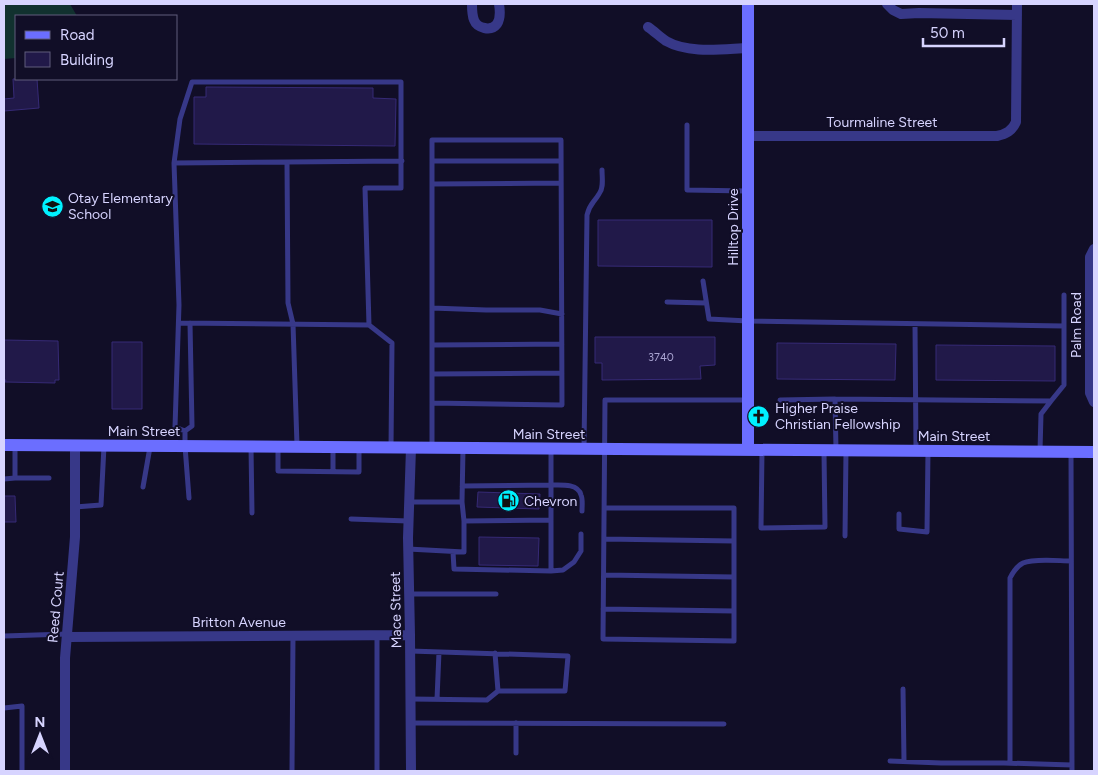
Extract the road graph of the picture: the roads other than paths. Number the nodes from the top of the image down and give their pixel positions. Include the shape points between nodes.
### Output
1 (472, 4) edge
2 (499, 4) edge
3 (748, 4) edge
4 (887, 4) edge
5 (1018, 4) edge
6 (1018, 15) junction
7 (648, 26) dead end
8 (748, 48) junction
9 (686, 125) dead end
10 (748, 136) junction
11 (402, 161) junction
12 (432, 161) junction
13 (561, 161) junction
14 (174, 162) junction
15 (287, 162) junction
16 (602, 170) dead end
17 (561, 183) junction
18 (432, 184) junction
19 (748, 191) junction
20 (1094, 249) edge
21 (703, 281) dead end
22 (1064, 295) dead end
23 (667, 302) dead end
24 (706, 303) junction
25 (432, 308) junction
26 (562, 314) junction
27 (748, 321) junction
28 (179, 323) junction
29 (190, 323) junction
30 (293, 324) junction
31 (915, 324) junction
32 (369, 325) junction
33 (1064, 326) junction
34 (562, 344) junction
35 (432, 345) junction
36 (562, 373) junction
37 (432, 374) junction
38 (835, 399) junction
39 (748, 400) junction
40 (780, 400) dead end
41 (916, 400) junction
42 (1052, 401) junction
43 (1094, 402) edge
44 (432, 403) junction
45 (185, 431) junction
46 (9, 445) edge
47 (75, 446) junction
48 (104, 446) junction
49 (150, 446) junction
50 (185, 446) junction
51 (251, 447) junction
52 (278, 447) junction
53 (297, 447) junction
54 (333, 448) junction
55 (359, 448) junction
56 (392, 448) junction
57 (411, 448) junction
58 (432, 448) junction
59 (463, 449) junction
60 (551, 449) junction
61 (584, 449) junction
62 (605, 450) junction
63 (748, 450) junction
64 (762, 450) junction
65 (836, 451) junction
66 (922, 451) junction
67 (1040, 452) junction
68 (1071, 452) junction
69 (1094, 452) edge
70 (333, 472) junction
71 (4, 478) edge
72 (15, 478) junction
73 (49, 478) dead end
74 (551, 485) junction
75 (462, 486) junction
76 (143, 487) dead end
77 (189, 498) dead end
78 (409, 502) junction
79 (462, 502) junction
80 (75, 507) junction
81 (604, 508) junction
82 (252, 512) dead end
83 (582, 512) dead end
84 (899, 514) dead end
85 (351, 519) dead end
86 (551, 520) junction
87 (408, 521) junction
88 (464, 521) junction
89 (582, 534) dead end
90 (846, 536) dead end
91 (604, 539) junction
92 (734, 541) junction
93 (408, 550) junction
94 (453, 552) junction
95 (1071, 561) junction
96 (550, 570) junction
97 (604, 575) junction
98 (734, 577) junction
99 (409, 594) junction
100 (496, 594) dead end
101 (603, 609) junction
102 (734, 611) junction
103 (410, 635) junction
104 (4, 636) edge
105 (67, 636) junction
106 (293, 636) junction
107 (376, 636) junction
108 (410, 650) junction
109 (439, 652) junction
110 (495, 653) junction
111 (903, 689) dead end
112 (498, 691) junction
113 (411, 699) junction
114 (437, 699) junction
115 (4, 708) edge
116 (411, 723) junction
117 (516, 723) junction
118 (724, 724) dead end
119 (516, 753) dead end
120 (890, 761) dead end
121 (904, 761) junction
122 (1010, 763) junction
123 (1072, 768) edge
124 (22, 771) edge
125 (65, 771) edge
126 (292, 771) edge
127 (377, 771) edge
128 (411, 771) edge

1 - 2 street via 474,21 486,28 497,24
3 - 8 main road, Hilltop Drive
4 - 6 street via 901,14
5 - 6 street
6 - 10 street, Tourmaline Street via 1016,122 1006,134
7 - 8 street via 667,42 688,48
8 - 10 main road, Hilltop Drive
9 - 19 lane via 687,190
10 - 19 main road, Hilltop Drive
11 - 14 lane via 401,82 192,82 180,119
11 - 15 lane
11 - 32 lane via 401,188 365,188
12 - 13 lane
12 - 13 lane via 432,140 561,140
12 - 18 lane
13 - 17 lane
14 - 15 lane
14 - 28 lane
15 - 30 lane via 288,303
16 - 61 lane via 600,194 586,215
17 - 18 lane
17 - 26 lane
18 - 25 lane
19 - 27 main road, Hilltop Drive
20 - 43 street, Palm Road via 1090,257 1090,394
21 - 24 lane
22 - 33 lane
23 - 24 lane
24 - 27 lane via 708,319
25 - 26 lane via 540,310
25 - 35 lane
26 - 34 lane
27 - 31 lane
27 - 39 main road, Hilltop Drive
28 - 29 lane
28 - 45 lane via 175,427
29 - 30 lane
29 - 45 lane via 192,426
30 - 32 lane
30 - 53 lane
31 - 33 lane
31 - 41 lane
32 - 56 lane via 392,343
33 - 42 lane via 1064,385
34 - 35 lane
34 - 36 lane
35 - 37 lane
36 - 37 lane
36 - 44 lane via 562,405
37 - 44 lane
38 - 40 lane
38 - 41 lane
38 - 65 lane
39 - 62 lane via 605,400
39 - 63 main road, Hilltop Drive
41 - 42 lane
41 - 66 lane
42 - 67 lane via 1041,414
44 - 58 lane
45 - 50 lane
46 - 47 main road, Main Street
46 - 72 lane
47 - 48 main road, Main Street
47 - 80 street, Reed Court
48 - 49 main road, Main Street
48 - 80 lane via 101,505
49 - 50 main road, Main Street
49 - 76 lane
50 - 51 main road, Main Street
50 - 77 lane
51 - 52 main road, Main Street
51 - 82 lane
52 - 53 main road, Main Street
52 - 70 lane via 278,472
53 - 54 main road, Main Street
54 - 55 main road, Main Street
54 - 70 lane
55 - 56 main road, Main Street
55 - 70 lane via 359,472
56 - 57 main road, Main Street
57 - 58 main road, Main Street
57 - 78 street, Mace Street
58 - 59 main road, Main Street
59 - 60 main road, Main Street
59 - 75 lane
60 - 61 main road, Main Street
60 - 74 lane
61 - 62 main road, Main Street
62 - 63 main road, Main Street
62 - 81 lane
63 - 64 main road, Main Street
64 - 65 main road, Main Street
64 - 65 lane via 761,528 824,528
65 - 66 main road, Main Street
65 - 90 lane
66 - 67 main road, Main Street
66 - 84 lane via 928,532 899,530
67 - 68 main road, Main Street
68 - 69 main road, Main Street
68 - 95 lane
71 - 72 lane
72 - 73 lane
74 - 75 lane
74 - 83 lane via 577,488 581,494
74 - 86 lane
75 - 79 lane
78 - 79 lane
78 - 87 street, Mace Street
79 - 88 lane
80 - 105 street, Reed Court
81 - 91 lane
81 - 92 lane via 734,508
85 - 87 lane
86 - 88 lane
86 - 96 lane
87 - 93 street, Mace Street
88 - 94 lane via 464,552
89 - 96 lane via 581,551 574,562 563,570
91 - 92 lane
91 - 97 lane
92 - 98 lane
93 - 94 lane
93 - 99 street, Mace Street
94 - 96 lane via 454,569
95 - 122 lane via 1025,562 1010,578
95 - 123 lane
97 - 98 lane
97 - 101 lane
98 - 102 lane
99 - 100 lane
99 - 103 street, Mace Street
101 - 102 lane
101 - 102 lane via 603,639 734,641
103 - 107 street, Britton Avenue
103 - 108 street, Mace Street
104 - 105 lane
105 - 106 street, Britton Avenue
105 - 125 street, Reed Court
106 - 107 street, Britton Avenue
106 - 126 lane
107 - 127 lane
108 - 109 lane
108 - 113 street, Mace Street
109 - 110 lane
109 - 114 lane
110 - 112 lane
110 - 112 lane via 568,656 565,691
111 - 121 lane
112 - 114 lane via 487,700
113 - 114 lane
113 - 116 street, Mace Street
115 - 124 lane via 22,706
116 - 117 lane
116 - 128 street, Mace Street
117 - 118 lane
117 - 119 lane
120 - 121 lane
121 - 122 lane
122 - 123 lane

